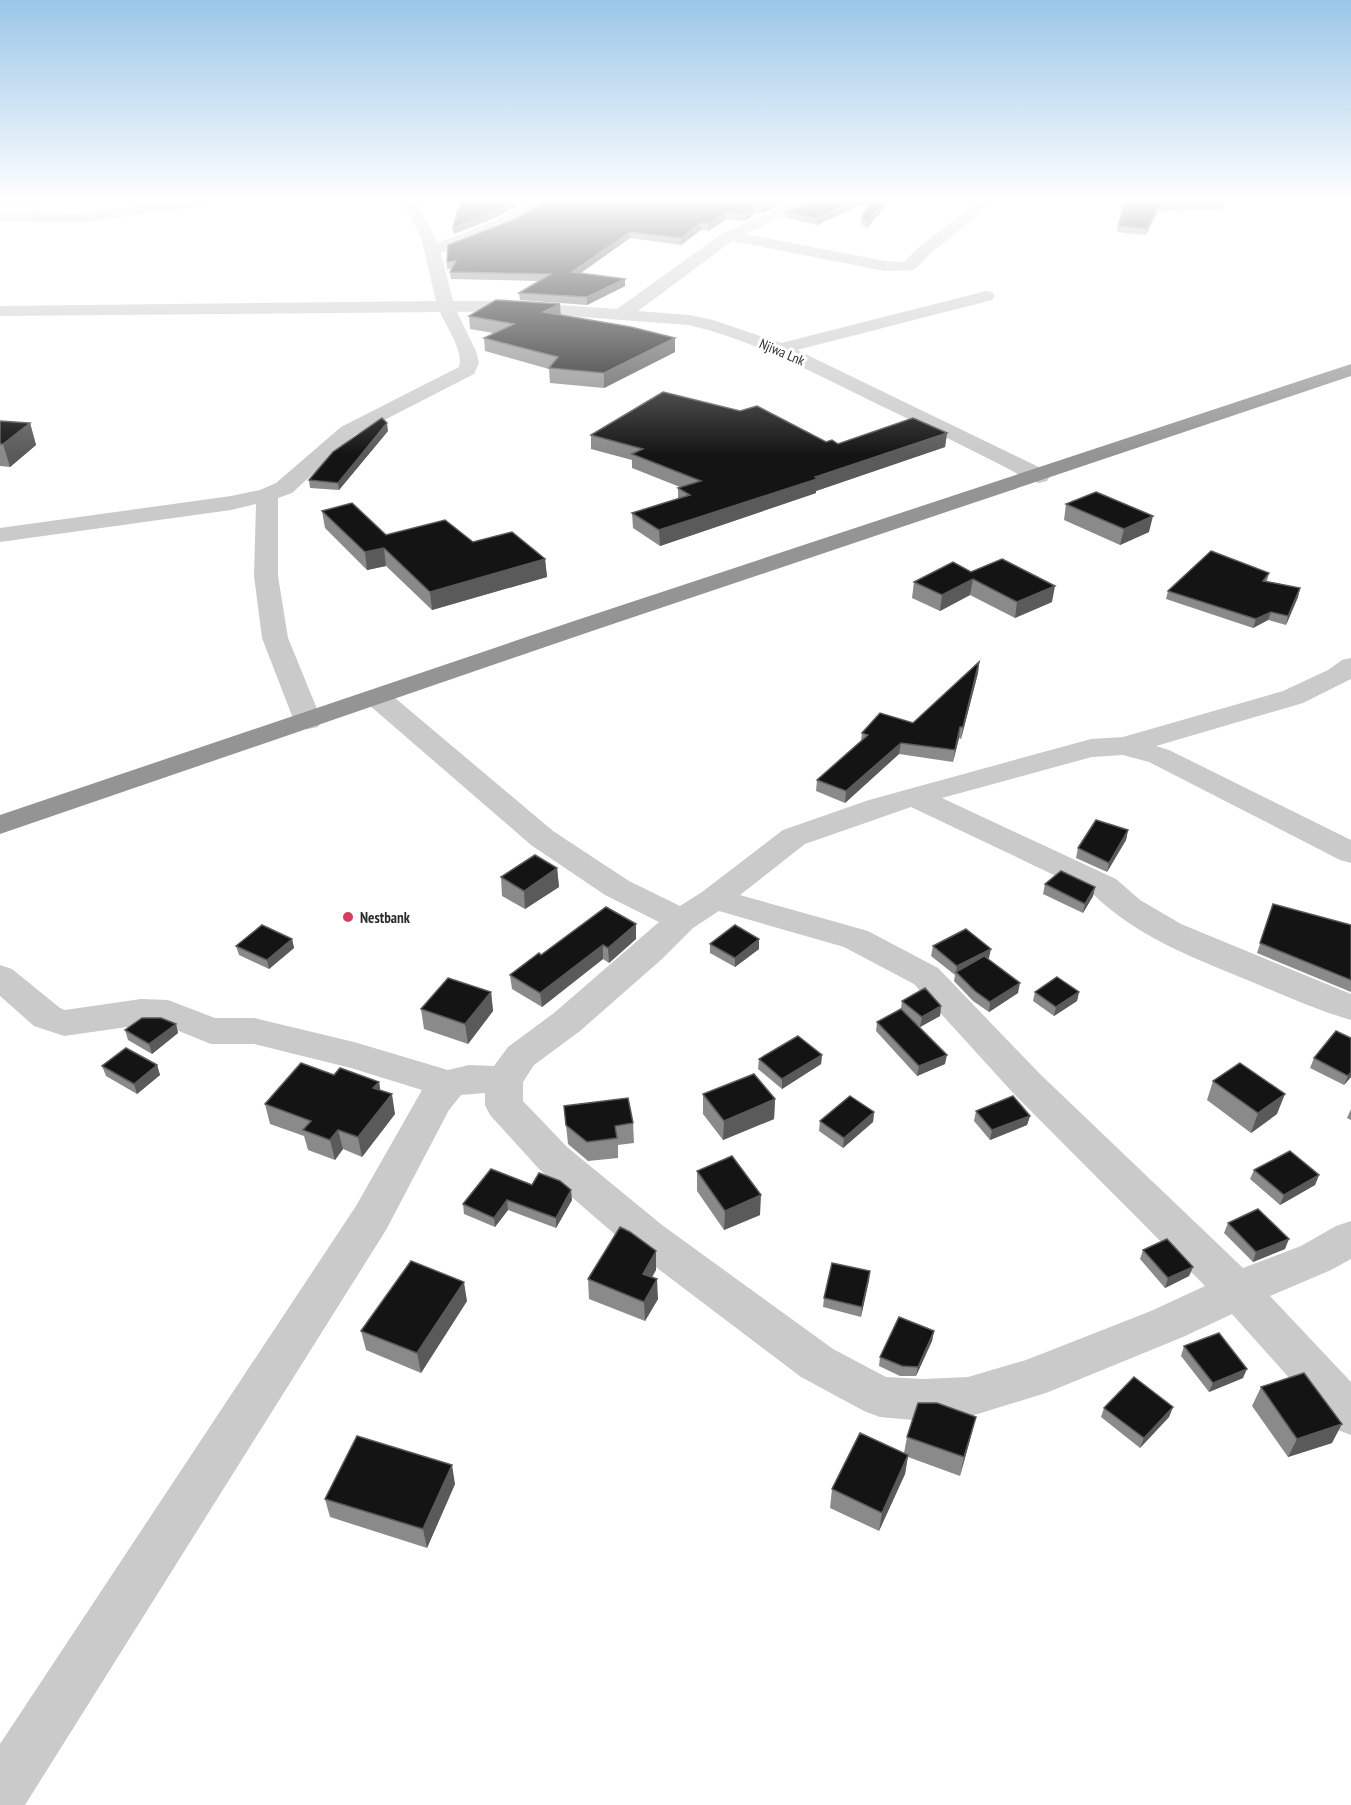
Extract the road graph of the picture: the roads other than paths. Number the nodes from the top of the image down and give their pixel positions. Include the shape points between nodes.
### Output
1 (442, 286) edge
2 (660, 286) edge
3 (986, 296) dead end
4 (446, 307) junction
5 (0, 311) edge
6 (622, 314) junction
7 (781, 349) junction
8 (1351, 370) edge
9 (1039, 476) junction
10 (267, 495) junction
11 (0, 535) edge
12 (1351, 666) edge
13 (378, 698) junction
14 (308, 721) junction
15 (1124, 746) junction
16 (914, 797) junction
17 (0, 825) edge
18 (1351, 853) edge
19 (697, 909) junction
20 (0, 977) edge
21 (1351, 1008) edge
22 (504, 1080) junction
23 (448, 1084) junction
24 (1351, 1238) edge
25 (1238, 1291) junction
26 (1351, 1414) edge
27 (0, 1794) edge

1 - 4 street
2 - 6 street
3 - 7 street
4 - 5 street, Njiwa Lnk
4 - 6 street, Njiwa Lnk
4 - 10 street via 467,351 467,370 348,431 292,482
6 - 7 street, Njiwa Lnk via 710,324
7 - 9 street, Njiwa Lnk
8 - 9 highway
9 - 13 highway
10 - 11 street
10 - 14 street via 266,576 275,638
12 - 15 street via 1293,697
13 - 14 highway
13 - 19 street via 542,838 617,888
14 - 17 highway
15 - 16 street via 1091,748
15 - 18 street via 1159,756
16 - 19 street via 794,837
16 - 21 street via 1104,886 1126,908 1169,932
19 - 22 street via 584,1008 521,1056
19 - 25 street via 773,914 856,939 926,976 1027,1084
20 - 23 street via 47,1017 64,1023 141,1012 168,1013 211,1031 274,1035
22 - 23 street via 469,1079
22 - 25 street via 504,1105 553,1158 604,1201 817,1363 880,1397 968,1397 1030,1379
23 - 27 street via 371,1218
24 - 25 street via 1316,1258
25 - 26 street

